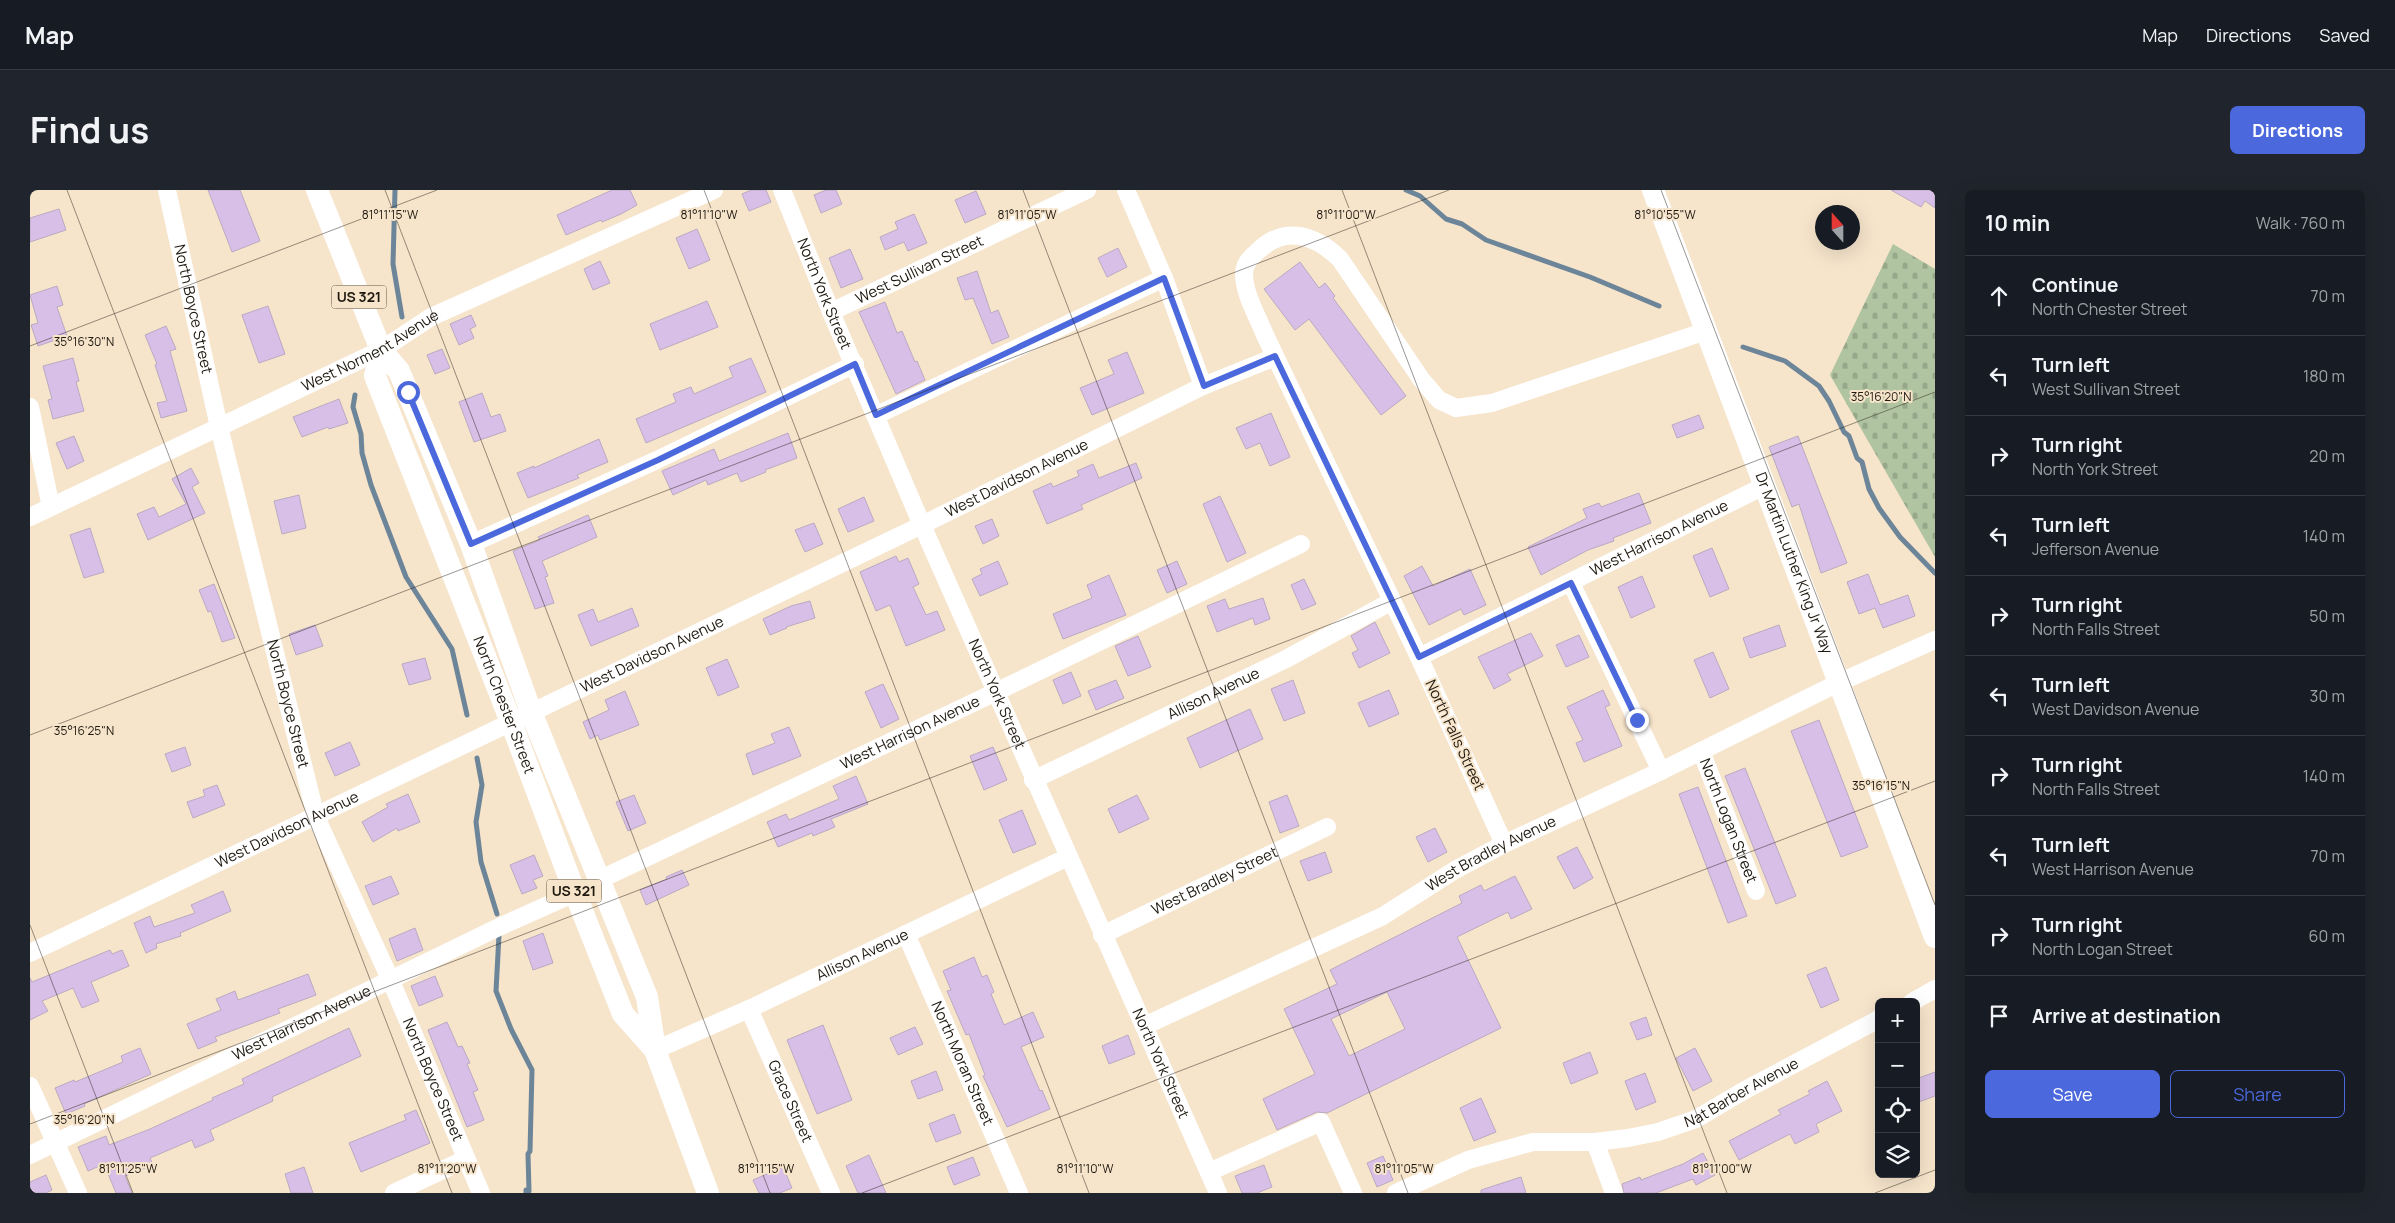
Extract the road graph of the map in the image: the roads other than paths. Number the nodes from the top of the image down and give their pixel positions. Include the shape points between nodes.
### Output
1 (167, 190) edge
2 (317, 190) edge
3 (714, 190) edge
4 (782, 190) edge
5 (1087, 190) edge
6 (1126, 190) edge
7 (1652, 190) edge
8 (1164, 278) junction
9 (831, 312) junction
10 (1706, 332) junction
11 (381, 350) junction
12 (1275, 356) junction
13 (855, 364) junction
14 (1204, 386) junction
15 (30, 407) edge
16 (876, 415) junction
17 (220, 427) junction
18 (1764, 486) junction
19 (51, 507) junction
20 (30, 517) edge
21 (922, 525) junction
22 (471, 544) junction
23 (1301, 544) dead end
24 (1571, 583) junction
25 (1392, 601) junction
26 (1935, 640) edge
27 (1419, 657) junction
28 (1838, 683) junction
29 (996, 692) junction
30 (531, 712) junction
31 (511, 722) junction
32 (1701, 751) junction
33 (1661, 771) junction
34 (1034, 780) junction
35 (316, 817) junction
36 (1327, 828) dead end
37 (1504, 844) junction
38 (1068, 857) junction
39 (601, 879) junction
40 (1756, 891) dead end
41 (575, 893) junction
42 (906, 934) junction
43 (1102, 935) junction
44 (1935, 937) edge
45 (30, 953) edge
46 (391, 981) junction
47 (1935, 989) edge
48 (1919, 998) edge
49 (750, 1009) junction
50 (1875, 1021) edge
51 (1144, 1026) junction
52 (655, 1050) junction
53 (30, 1086) edge
54 (1595, 1142) junction
55 (55, 1143) junction
56 (30, 1155) edge
57 (466, 1159) junction
58 (1209, 1172) junction
59 (78, 1193) edge
60 (394, 1193) edge
61 (481, 1193) edge
62 (708, 1193) edge
63 (830, 1193) edge
64 (1018, 1193) edge
65 (1218, 1193) edge
66 (1353, 1193) edge
67 (1396, 1193) edge
68 (1614, 1193) edge

1 - 17 street, North Boyce Street
2 - 11 main road, North Chester Street / US 321
3 - 11 street, West Norment Avenue via 431,317
4 - 9 street, North York Street
5 - 9 street, West Sullivan Street
6 - 8 street
7 - 10 main road, Dr Martin Luther King Jr Way
8 - 14 street
8 - 16 street
9 - 13 street, North York Street
10 - 12 street, North Falls Street via 1492,403 1456,408 1439,400 1421,379 1340,260 1316,240 1299,235 1283,236 1264,245 1247,261 1244,273 1246,286
10 - 18 main road, Dr Martin Luther King Jr Way
11 - 17 street, West Norment Avenue
11 - 22 main road, North Chester Street / US 321 via 399,371
11 - 31 main road, North Chester Street / US 321 via 375,376
12 - 14 street, West Davidson Avenue
12 - 25 street, North Falls Street
13 - 16 street, North York Street
13 - 22 street via 658,460
14 - 21 street, West Davidson Avenue
15 - 19 street
16 - 21 street, North York Street
17 - 19 street, West Norment Avenue
17 - 35 street, North Boyce Street
18 - 24 street, West Harrison Avenue
18 - 28 main road, Dr Martin Luther King Jr Way
19 - 20 street, West Norment Avenue
21 - 29 street, North York Street
21 - 30 street, West Davidson Avenue
22 - 30 main road, North Chester Street / US 321
23 - 29 street, West Harrison Avenue
24 - 27 street, West Harrison Avenue
24 - 33 street
25 - 27 street, North Falls Street
25 - 34 street, Allison Avenue via 1286,659
26 - 28 street, West Bradley Avenue
27 - 37 street, North Falls Street
28 - 32 street, West Bradley Avenue
28 - 44 main road, Dr Martin Luther King Jr Way
29 - 34 street, North York Street
29 - 39 street, West Harrison Avenue
30 - 31 street, West Davidson Avenue
30 - 39 main road, North Chester Street / US 321
31 - 35 street, West Davidson Avenue
31 - 41 main road, North Chester Street / US 321
32 - 33 street, West Bradley Avenue
32 - 40 street, North Logan Street
33 - 37 street, West Bradley Avenue
34 - 38 street, North York Street
35 - 45 street, West Davidson Avenue
35 - 46 street, North Boyce Street
36 - 43 street, West Bradley Street
37 - 51 street, West Bradley Avenue via 1455,870 1383,916
38 - 42 street, Allison Avenue
38 - 43 street, North York Street
39 - 52 main road, North Chester Street / US 321 via 646,997
41 - 46 street, West Harrison Avenue
41 - 52 main road, North Chester Street / US 321 via 623,1014
42 - 49 street, Allison Avenue
42 - 64 street, North Moran Street
43 - 51 street, North York Street
46 - 55 street, West Harrison Avenue
46 - 57 street, North Boyce Street
47 - 48 street
49 - 52 street, Allison Avenue
49 - 63 street, Grace Street
50 - 54 street, Nat Barber Avenue via 1696,1119 1651,1134
51 - 58 street, North York Street
52 - 62 main road, North Chester Street / US 321
53 - 55 street
54 - 67 street via 1533,1142 1468,1160
54 - 68 street
55 - 56 street, West Harrison Avenue
55 - 59 street
57 - 60 street
57 - 61 street, North Boyce Street
58 - 65 street, North York Street
58 - 66 street via 1321,1122

